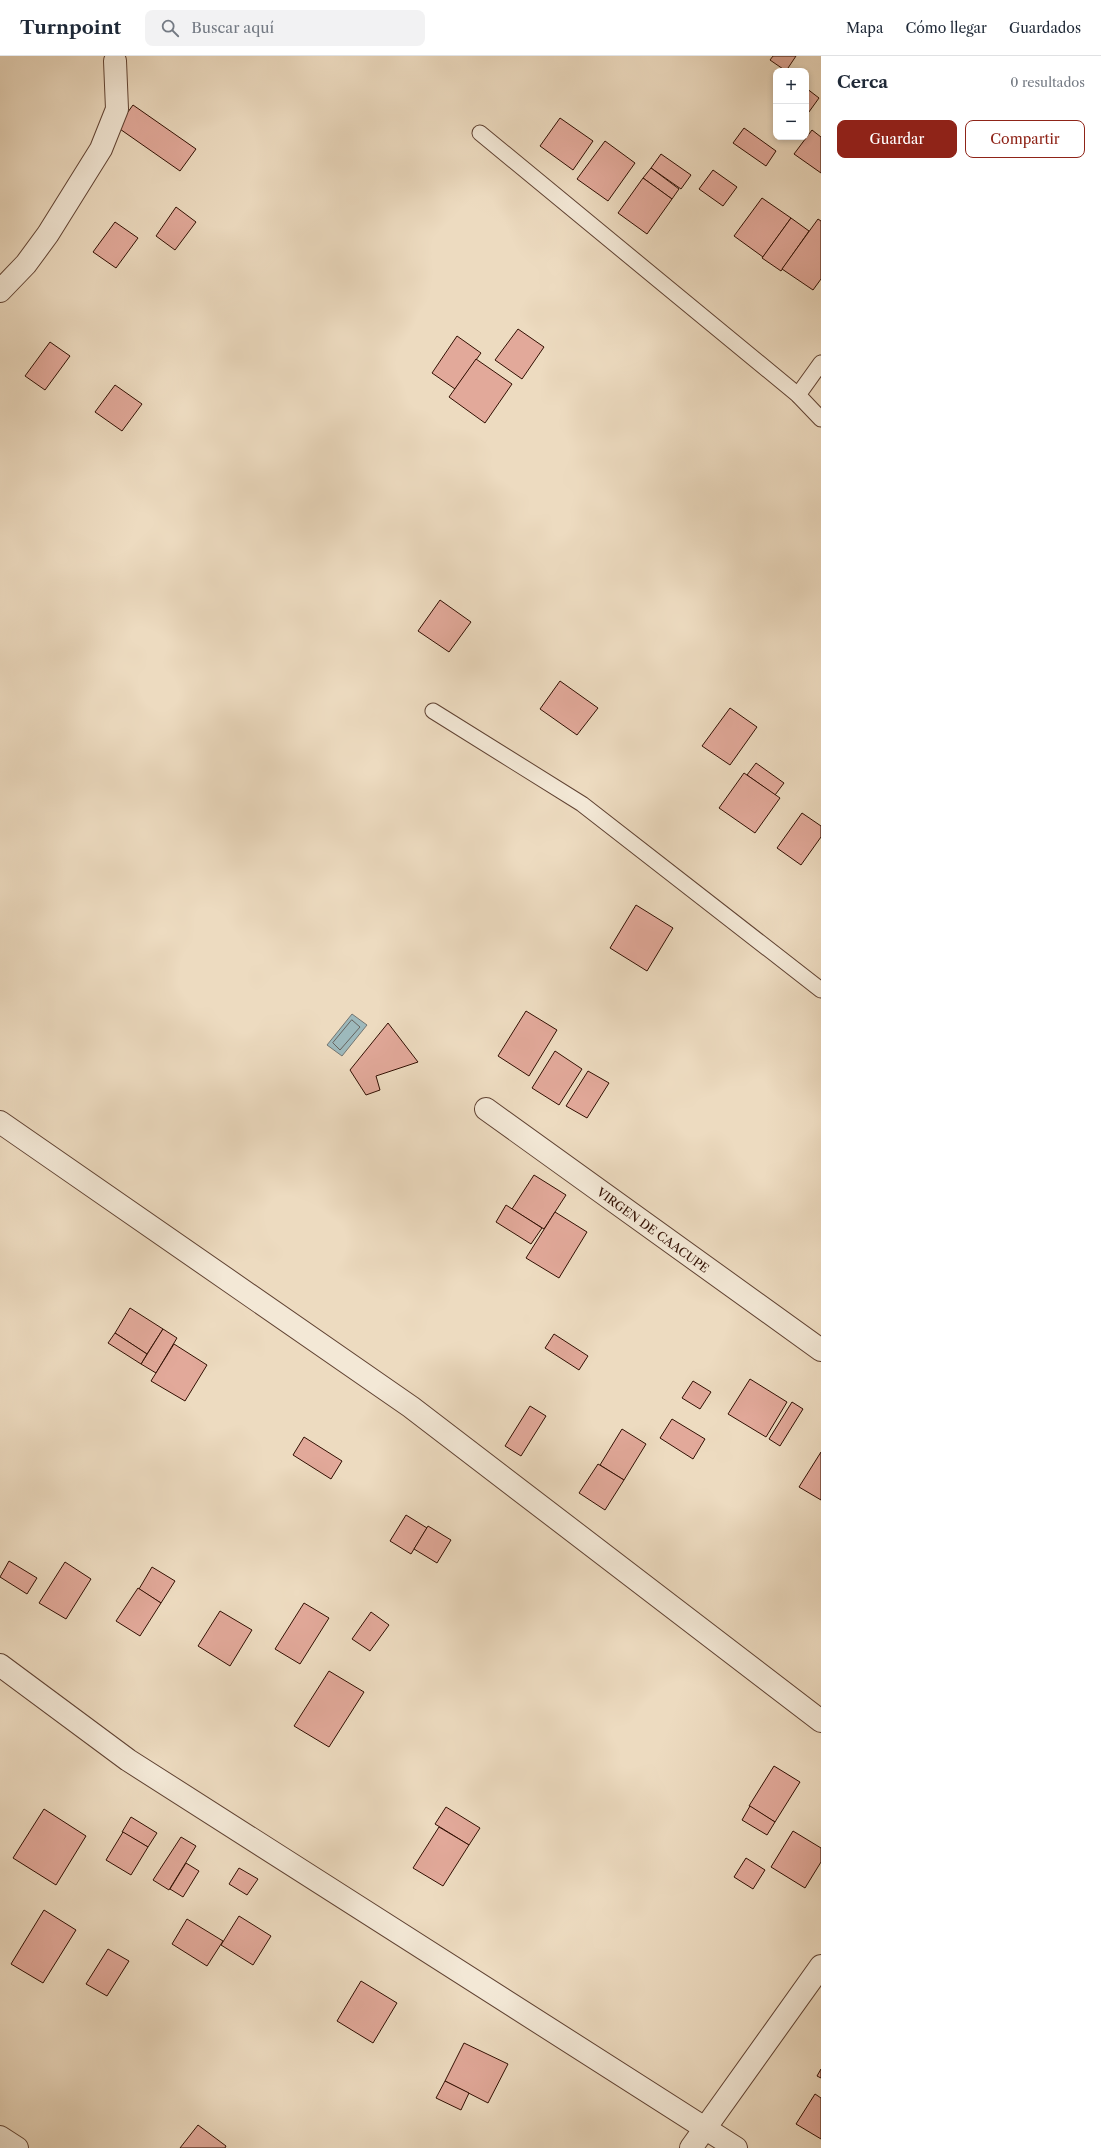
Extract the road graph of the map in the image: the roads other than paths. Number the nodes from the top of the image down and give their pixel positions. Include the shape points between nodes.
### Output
1 (115, 61) dead end
2 (480, 133) dead end
3 (0, 291) edge
4 (821, 363) edge
5 (798, 395) junction
6 (821, 419) edge
7 (433, 711) dead end
8 (821, 990) edge
9 (486, 1109) dead end
10 (0, 1122) edge
11 (821, 1350) edge
12 (0, 1665) edge
13 (821, 1720) edge
14 (821, 1966) edge
15 (705, 2129) junction
16 (0, 2136) edge
17 (17, 2148) edge
18 (691, 2148) edge
19 (736, 2148) edge

1 - 3 street via 117,109 101,149 48,234 26,264
2 - 5 lane
4 - 5 lane
5 - 6 lane
7 - 8 lane via 582,804
9 - 11 street, VIRGEN DE CAACUPE
10 - 13 street via 411,1408
12 - 15 street via 128,1760
14 - 15 street
15 - 18 street
15 - 19 street
16 - 17 street

